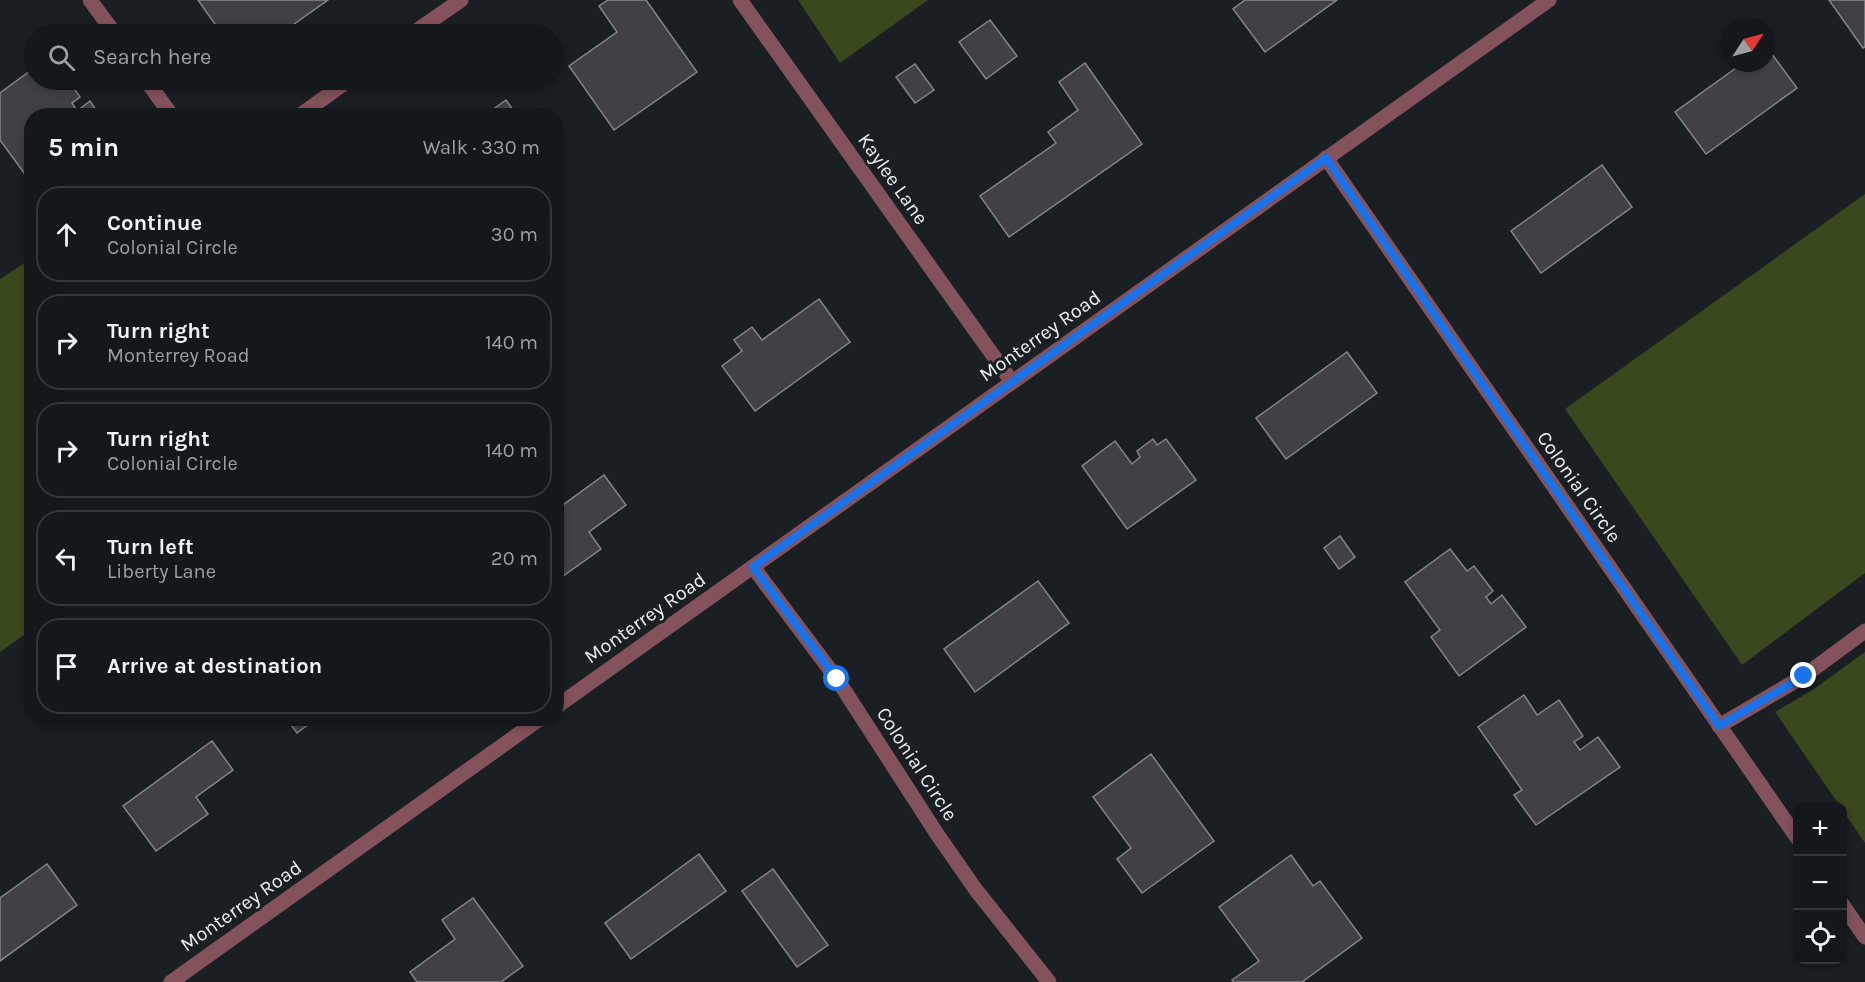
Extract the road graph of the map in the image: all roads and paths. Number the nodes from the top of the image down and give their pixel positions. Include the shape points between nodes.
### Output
1 (90, 0) edge
2 (461, 0) edge
3 (740, 0) edge
4 (1549, 0) edge
5 (108, 24) edge
6 (426, 24) edge
7 (153, 90) edge
8 (335, 90) edge
9 (166, 108) edge
10 (310, 108) edge
11 (1326, 158) junction
12 (1012, 382) junction
13 (753, 567) junction
14 (1865, 631) edge
15 (564, 701) edge
16 (530, 726) edge
17 (1719, 726) junction
18 (1793, 834) edge
19 (1846, 910) edge
20 (1865, 937) edge
21 (171, 982) edge
22 (1049, 982) edge

1 - 5 street
2 - 6 street
3 - 12 street, Kaylee Lane
4 - 11 street, Monterrey Road
7 - 9 street
8 - 10 street
11 - 12 street, Monterrey Road
11 - 17 street, Colonial Circle
12 - 13 street, Monterrey Road
13 - 15 street, Monterrey Road
13 - 22 street, Colonial Circle via 837,679 976,890
14 - 17 street via 1804,676
16 - 21 street, Monterrey Road
17 - 18 street, Colonial Circle
19 - 20 street

